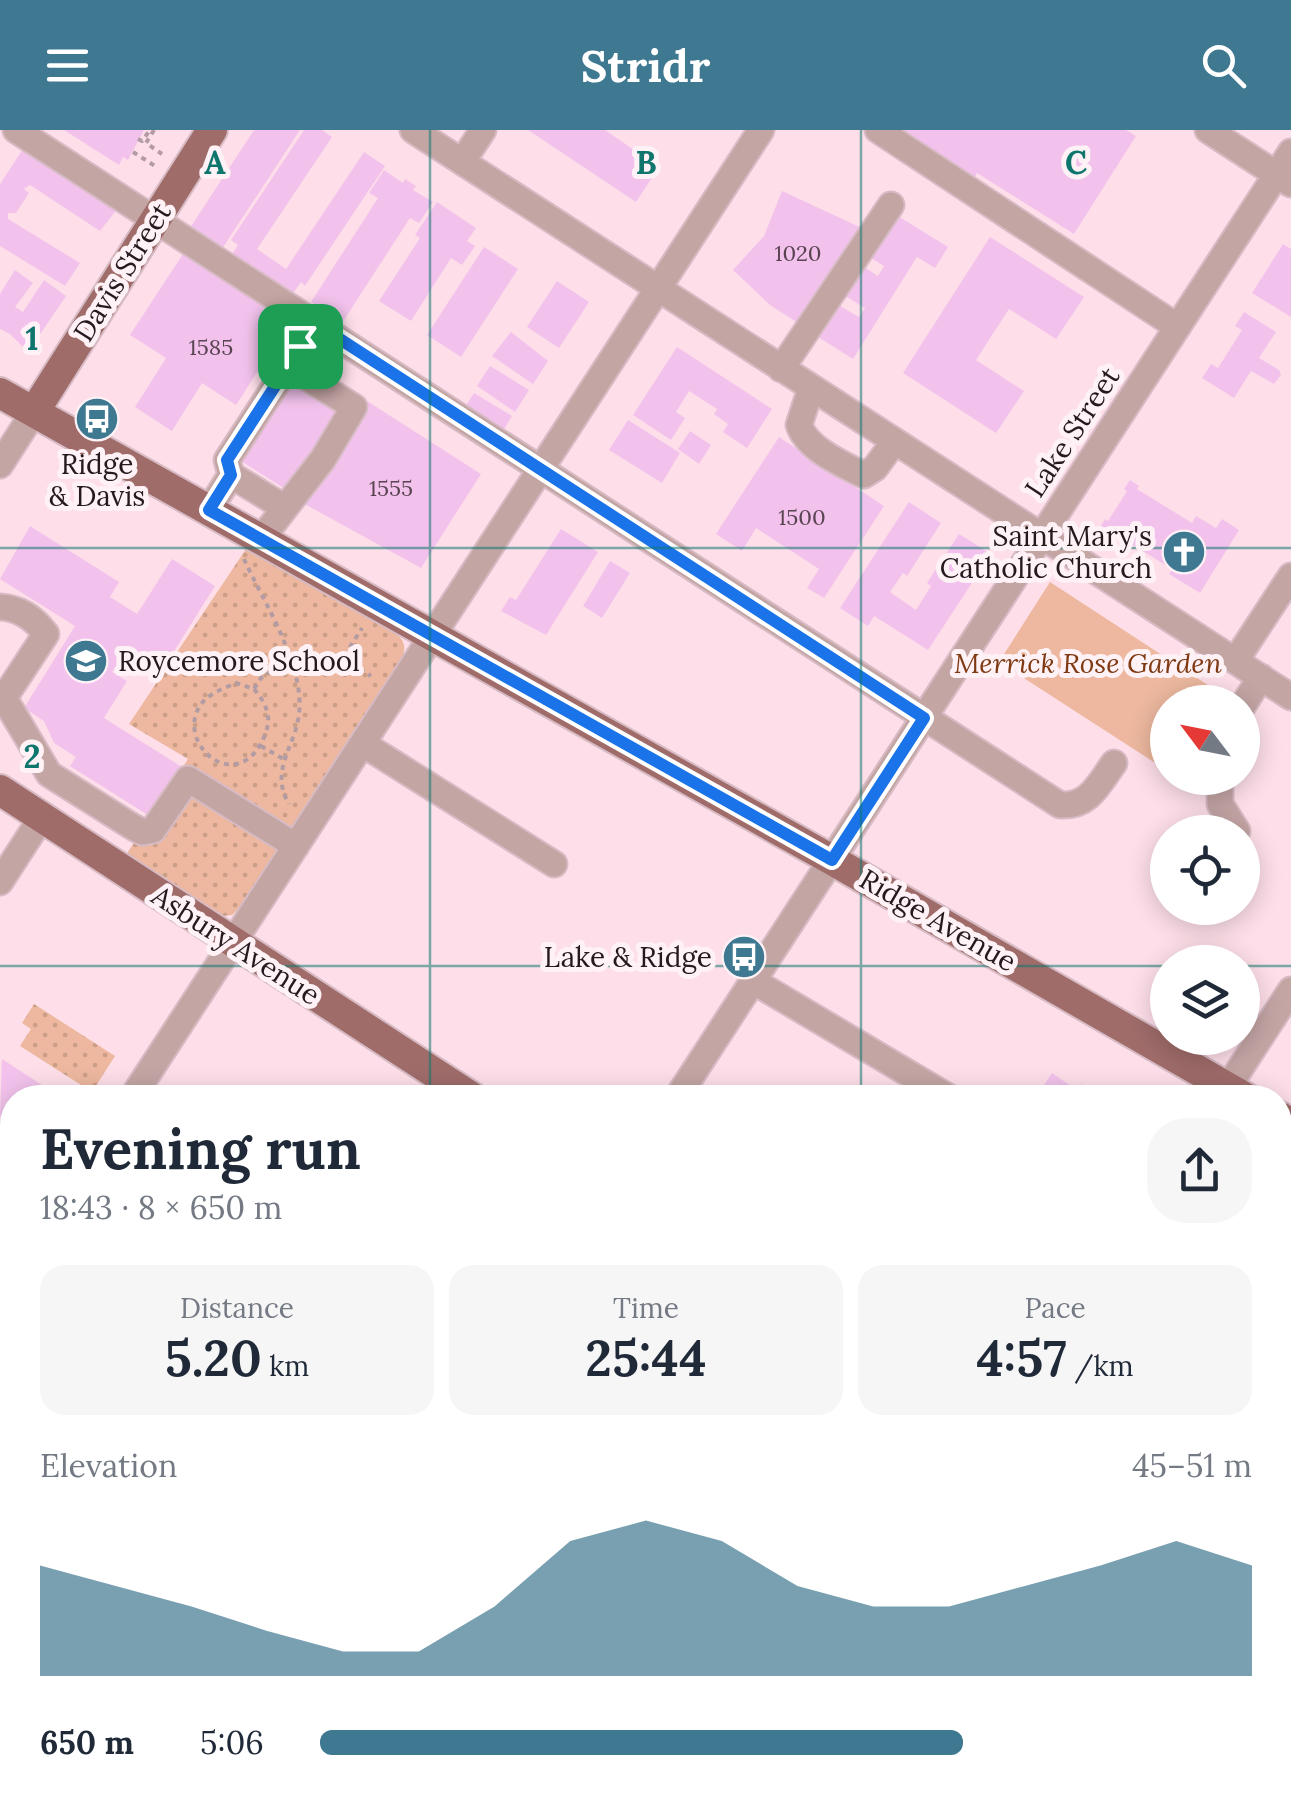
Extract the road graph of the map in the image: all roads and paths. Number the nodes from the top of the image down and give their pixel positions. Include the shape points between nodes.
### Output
1 (16, 130) edge
2 (152, 130) edge
3 (212, 130) edge
4 (413, 130) edge
5 (483, 130) edge
6 (761, 130) edge
7 (878, 130) edge
8 (1208, 130) edge
9 (138, 139) dead end
10 (132, 152) dead end
11 (1291, 152) edge
12 (162, 154) dead end
13 (462, 162) junction
14 (154, 166) dead end
15 (1284, 179) edge
16 (891, 204) dead end
17 (156, 219) junction
18 (658, 290) junction
19 (312, 321) junction
20 (1176, 326) junction
21 (288, 366) junction
22 (780, 369) junction
23 (811, 388) junction
24 (0, 393) edge
25 (34, 412) junction
26 (894, 442) junction
27 (0, 464) edge
28 (542, 470) junction
29 (231, 475) junction
30 (286, 508) junction
31 (209, 510) junction
32 (1040, 537) junction
33 (252, 549) junction
34 (1291, 576) edge
35 (0, 607) edge
36 (362, 628) dead end
37 (434, 635) junction
38 (291, 658) junction
39 (343, 658) junction
40 (1236, 660) junction
41 (372, 676) dead end
42 (1261, 677) junction
43 (1256, 685) edge
44 (254, 689) junction
45 (1291, 697) edge
46 (2, 698) edge
47 (924, 718) junction
48 (363, 744) junction
49 (261, 746) junction
50 (285, 760) junction
51 (1114, 763) dead end
52 (0, 790) edge
53 (289, 804) dead end
54 (42, 818) junction
55 (296, 846) junction
56 (832, 860) junction
57 (554, 864) dead end
58 (0, 882) edge
59 (233, 944) junction
60 (753, 981) junction
61 (1291, 990) edge
62 (141, 1085) edge
63 (453, 1085) edge
64 (685, 1085) edge
65 (928, 1085) edge
66 (1217, 1085) edge
67 (1237, 1085) edge

1 - 17 street
2 - 9 path
2 - 12 path via 146,143
3 - 17 main road, Davis Street
4 - 13 street
5 - 13 street
6 - 18 street
7 - 20 street
8 - 15 street
10 - 14 path
11 - 15 street, Lake Street
13 - 18 street
15 - 20 street, Lake Street
16 - 22 street
17 - 19 street
17 - 25 main road, Davis Street
18 - 22 street
18 - 28 street
19 - 21 street
19 - 28 street
20 - 32 street, Lake Street
21 - 29 street via 227,460
21 - 30 street via 354,407
22 - 23 street
23 - 26 street
23 - 26 street via 798,424 828,454 864,475
24 - 25 main road, Ridge Avenue
25 - 27 street, Davis Street
25 - 31 main road, Ridge Avenue
26 - 32 street
28 - 37 street
28 - 47 street
29 - 30 street
29 - 31 street
30 - 33 street
31 - 33 main road, Ridge Avenue
32 - 40 street
32 - 47 street, Lake Street
33 - 37 main road, Ridge Avenue
33 - 38 path
34 - 40 street
35 - 46 street via 18,610 46,634
36 - 39 path
37 - 48 street
37 - 56 main road, Ridge Avenue
38 - 39 path via 327,671
38 - 44 path
38 - 50 path via 299,715
39 - 41 path
40 - 42 street
42 - 43 street
42 - 45 street
44 - 49 path via 269,722
44 - 49 path via 236,682 204,700 193,719 196,737 218,762 247,761
46 - 55 street via 49,774 133,827 153,830 188,779
47 - 51 street via 1060,805 1091,796
47 - 56 street, Lake Street
48 - 55 street
48 - 57 street
49 - 50 path
50 - 53 path via 281,790
52 - 54 main road, Asbury Avenue
54 - 58 street
54 - 59 main road, Asbury Avenue
55 - 59 street
56 - 60 street, Lake Street
56 - 66 main road, Ridge Avenue
59 - 62 street
59 - 63 main road, Asbury Avenue
60 - 64 street, Lake Street
60 - 65 street
61 - 67 street

